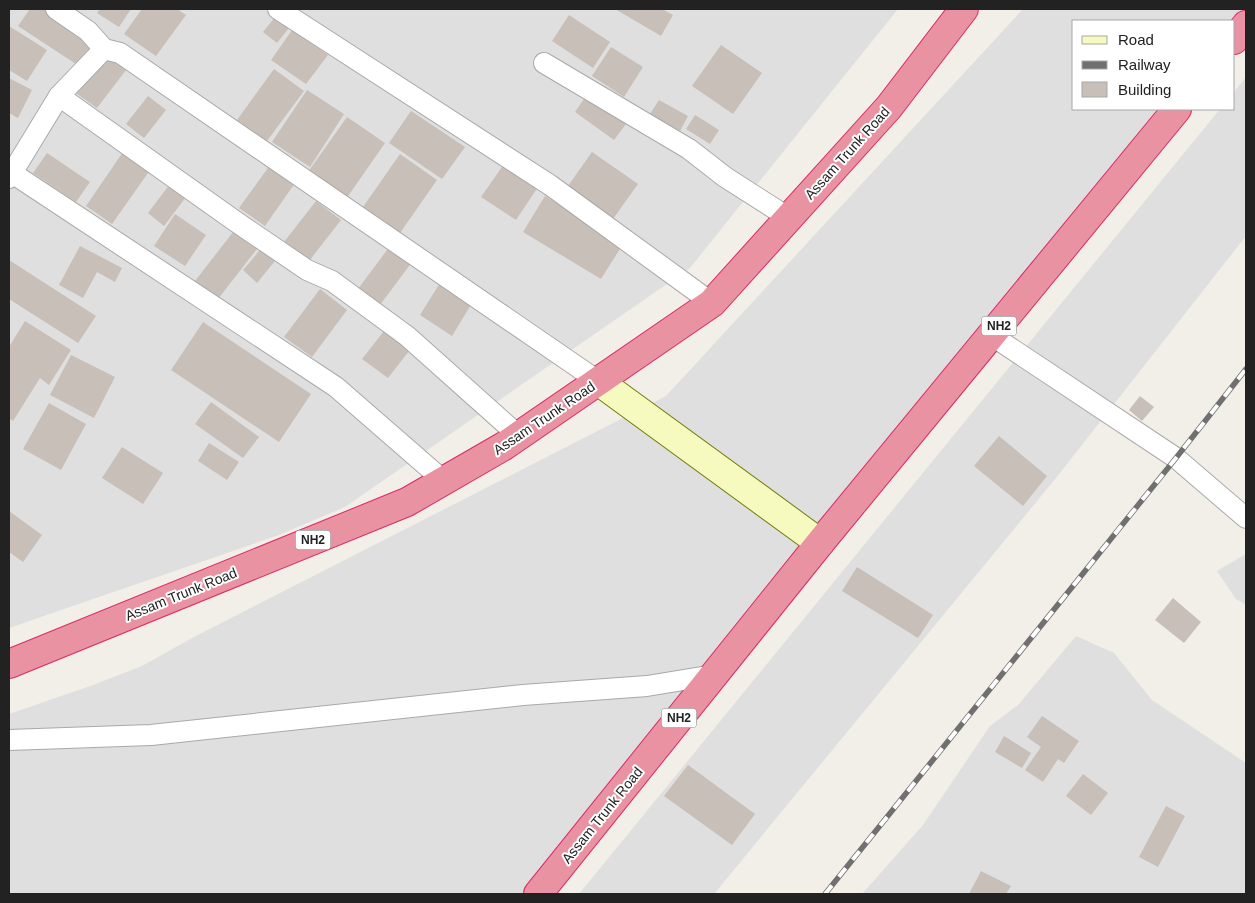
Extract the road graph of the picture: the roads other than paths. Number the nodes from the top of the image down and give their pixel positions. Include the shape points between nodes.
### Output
1 (56, 9) edge
2 (278, 9) edge
3 (964, 9) edge
4 (1246, 25) edge
5 (1235, 39) edge
6 (104, 49) junction
7 (544, 62) dead end
8 (59, 96) junction
9 (1176, 110) edge
10 (10, 176) edge
11 (789, 218) junction
12 (712, 303) junction
13 (992, 335) junction
14 (598, 381) junction
15 (519, 436) junction
16 (444, 480) junction
17 (1246, 518) edge
18 (820, 543) junction
19 (9, 664) edge
20 (714, 674) junction
21 (9, 740) edge
22 (538, 894) edge

1 - 6 street via 88,31
2 - 12 street via 550,185
3 - 11 highway, Assam Trunk Road / NH2 via 889,108
4 - 5 highway
6 - 8 street
6 - 14 street via 120,53
7 - 11 street via 689,149 725,177
8 - 10 street
8 - 15 street via 235,221 307,270 332,281 407,336
9 - 13 highway, Assam Trunk Road / NH2
10 - 16 street via 336,387
11 - 12 highway, Assam Trunk Road / NH2
12 - 14 highway, Assam Trunk Road / NH2
13 - 17 street via 1176,458
13 - 18 highway, Assam Trunk Road / NH2
14 - 15 highway, Assam Trunk Road / NH2
14 - 18 street
15 - 16 highway, Assam Trunk Road / NH2
16 - 19 highway, Assam Trunk Road / NH2 via 408,502
18 - 20 highway, Assam Trunk Road / NH2
20 - 21 street via 647,686 523,695 152,735
20 - 22 highway, Assam Trunk Road / NH2

